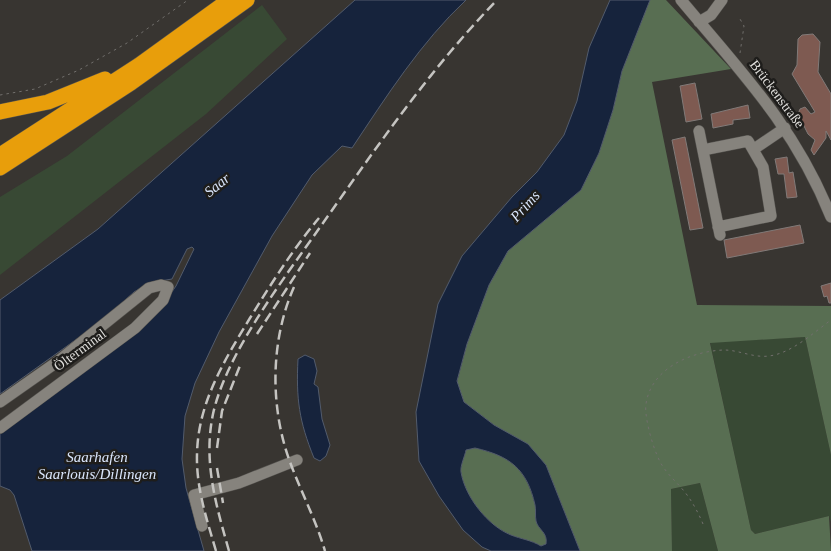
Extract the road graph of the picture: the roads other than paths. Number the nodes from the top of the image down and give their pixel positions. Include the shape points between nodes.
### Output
1 (229, 0) edge
2 (248, 0) edge
3 (681, 0) edge
4 (722, 0) edge
5 (699, 22) junction
6 (139, 65) junction
7 (0, 112) edge
8 (785, 128) junction
9 (699, 131) dead end
10 (754, 149) junction
11 (703, 150) junction
12 (0, 155) edge
13 (0, 168) edge
14 (831, 217) edge
15 (0, 402) edge
16 (0, 428) edge
17 (297, 460) dead end
18 (202, 526) dead end

1 - 6 highway
2 - 13 highway via 131,83
3 - 5 street, Brückenstraße
4 - 5 street via 711,15
5 - 8 street, Brückenstraße via 738,66
6 - 7 highway via 55,100
6 - 12 highway
8 - 10 street
8 - 14 street, Brückenstraße via 819,186
9 - 11 street
10 - 11 street via 748,141
10 - 11 street via 763,167 771,216 719,231
15 - 16 street, Ölterminal via 57,362 148,288 168,287 163,300 135,328
17 - 18 street via 239,484 194,495

